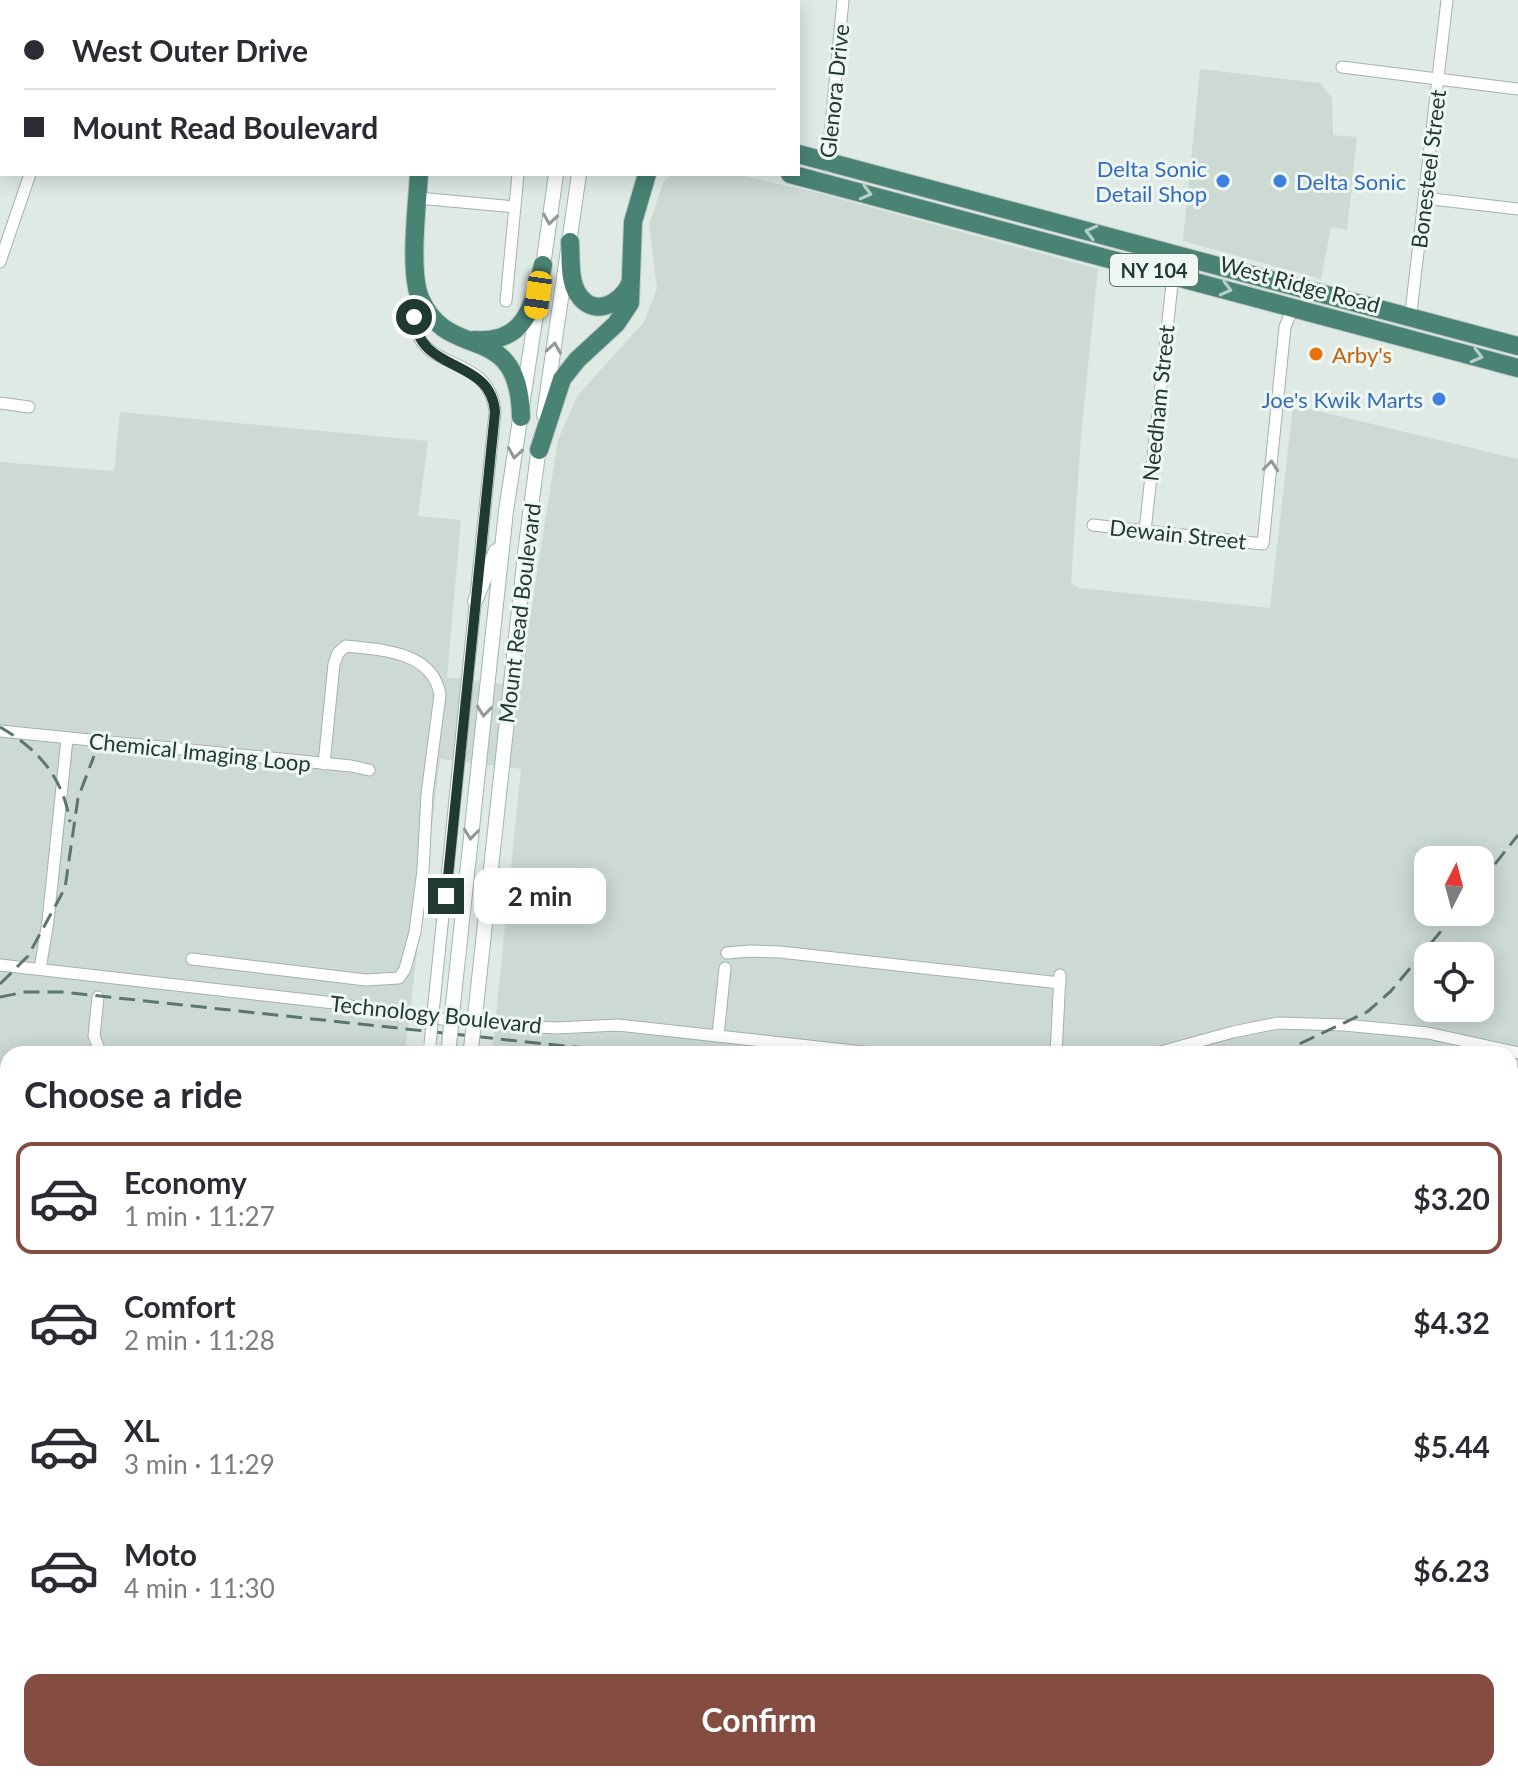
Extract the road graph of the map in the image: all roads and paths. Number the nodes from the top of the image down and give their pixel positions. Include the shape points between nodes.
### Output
1 (843, 0) edge
2 (1447, 0) edge
3 (1342, 67) dead end
4 (1438, 79) junction
5 (1518, 89) edge
6 (800, 155) edge
7 (827, 162) junction
8 (29, 176) edge
9 (419, 176) edge
10 (518, 176) edge
11 (556, 176) edge
12 (579, 176) edge
13 (646, 176) edge
14 (799, 176) edge
15 (825, 182) junction
16 (418, 198) junction
17 (1424, 198) junction
18 (515, 207) junction
19 (1518, 209) edge
20 (570, 242) junction
21 (0, 262) edge
22 (543, 265) junction
23 (632, 273) junction
24 (1173, 275) junction
25 (420, 297) junction
26 (506, 301) dead end
27 (1293, 307) junction
28 (1411, 318) junction
29 (459, 337) junction
30 (1408, 338) junction
31 (1518, 346) edge
32 (1518, 368) edge
33 (0, 403) edge
34 (29, 407) dead end
35 (521, 417) junction
36 (539, 450) junction
37 (506, 511) junction
38 (1093, 525) dead end
39 (1145, 531) junction
40 (475, 601) junction
41 (0, 731) edge
42 (67, 739) junction
43 (324, 764) junction
44 (369, 770) dead end
45 (727, 953) dead end
46 (192, 959) dead end
47 (0, 965) edge
48 (725, 968) dead end
49 (40, 969) junction
50 (98, 997) dead end
51 (718, 1035) junction
52 (98, 1046) edge
53 (429, 1046) edge
54 (448, 1046) edge
55 (472, 1046) edge
56 (812, 1046) edge
57 (1056, 1046) edge
58 (1182, 1046) edge
59 (1486, 1046) edge
60 (649, 1782) edge
61 (679, 1782) edge

1 - 7 street, Glenora Drive
2 - 4 street, Bonesteel Street
3 - 4 street
4 - 5 street
4 - 17 street, Bonesteel Street
6 - 7 highway, West Ridge Road / NY 104
7 - 15 street, Glenora Drive
28 -> 7 highway, West Ridge Road / NY 104
8 - 21 street
9 - 16 highway
10 - 18 street
11 -> 22 main road, Mount Read Boulevard
12 - 20 main road, Mount Read Boulevard
13 - 23 highway via 633,222
14 - 15 highway, West Ridge Road / NY 104
15 -> 24 highway, West Ridge Road / NY 104
16 - 18 street
16 - 25 highway via 415,274
17 - 19 street
17 - 28 street, Bonesteel Street
18 - 26 street
20 - 23 highway via 574,286 589,304 618,302
36 -> 20 main road, Mount Read Boulevard
22 - 29 highway via 532,304 517,329 496,339
22 - 35 main road, Mount Read Boulevard
23 - 36 highway via 629,307 562,379
24 -> 27 highway, West Ridge Road / NY 104
24 - 39 street, Needham Street
25 - 29 highway via 437,323
25 - 40 street, Mount Read Boulevard via 414,310 421,341 439,358 479,378 494,401
27 - 30 highway, West Ridge Road / NY 104
39 -> 27 street, Dewain Street via 1263,544 1285,327
28 - 30 street, Bonesteel Street
28 - 31 highway, West Ridge Road / NY 104
29 - 35 highway via 495,351 509,364
30 -> 32 highway, West Ridge Road / NY 104
33 - 34 street
35 -> 37 main road, Mount Read Boulevard
36 - 55 main road, Mount Read Boulevard, bridge
37 - 40 main road
37 -> 54 main road, Mount Read Boulevard, bridge
38 - 39 street, Dewain Street
40 - 53 street, Mount Read Boulevard, bridge
41 - 42 street
42 - 43 street, Chemical Imaging Loop
42 - 49 street, Chemical Imaging Loop
43 - 44 street, Chemical Imaging Loop
43 - 46 street, Chemical Imaging Loop via 334,664 346,646 401,653 433,677 440,695 422,885 415,932 399,978 366,980
45 - 57 street via 780,952 1060,979
47 - 49 street, Technology Boulevard
48 - 51 street
49 - 51 street, Technology Boulevard via 493,1024 618,1025
50 - 52 street
51 - 56 street, Technology Boulevard
58 - 59 street via 1278,1023 1428,1033
60 - 61 street

